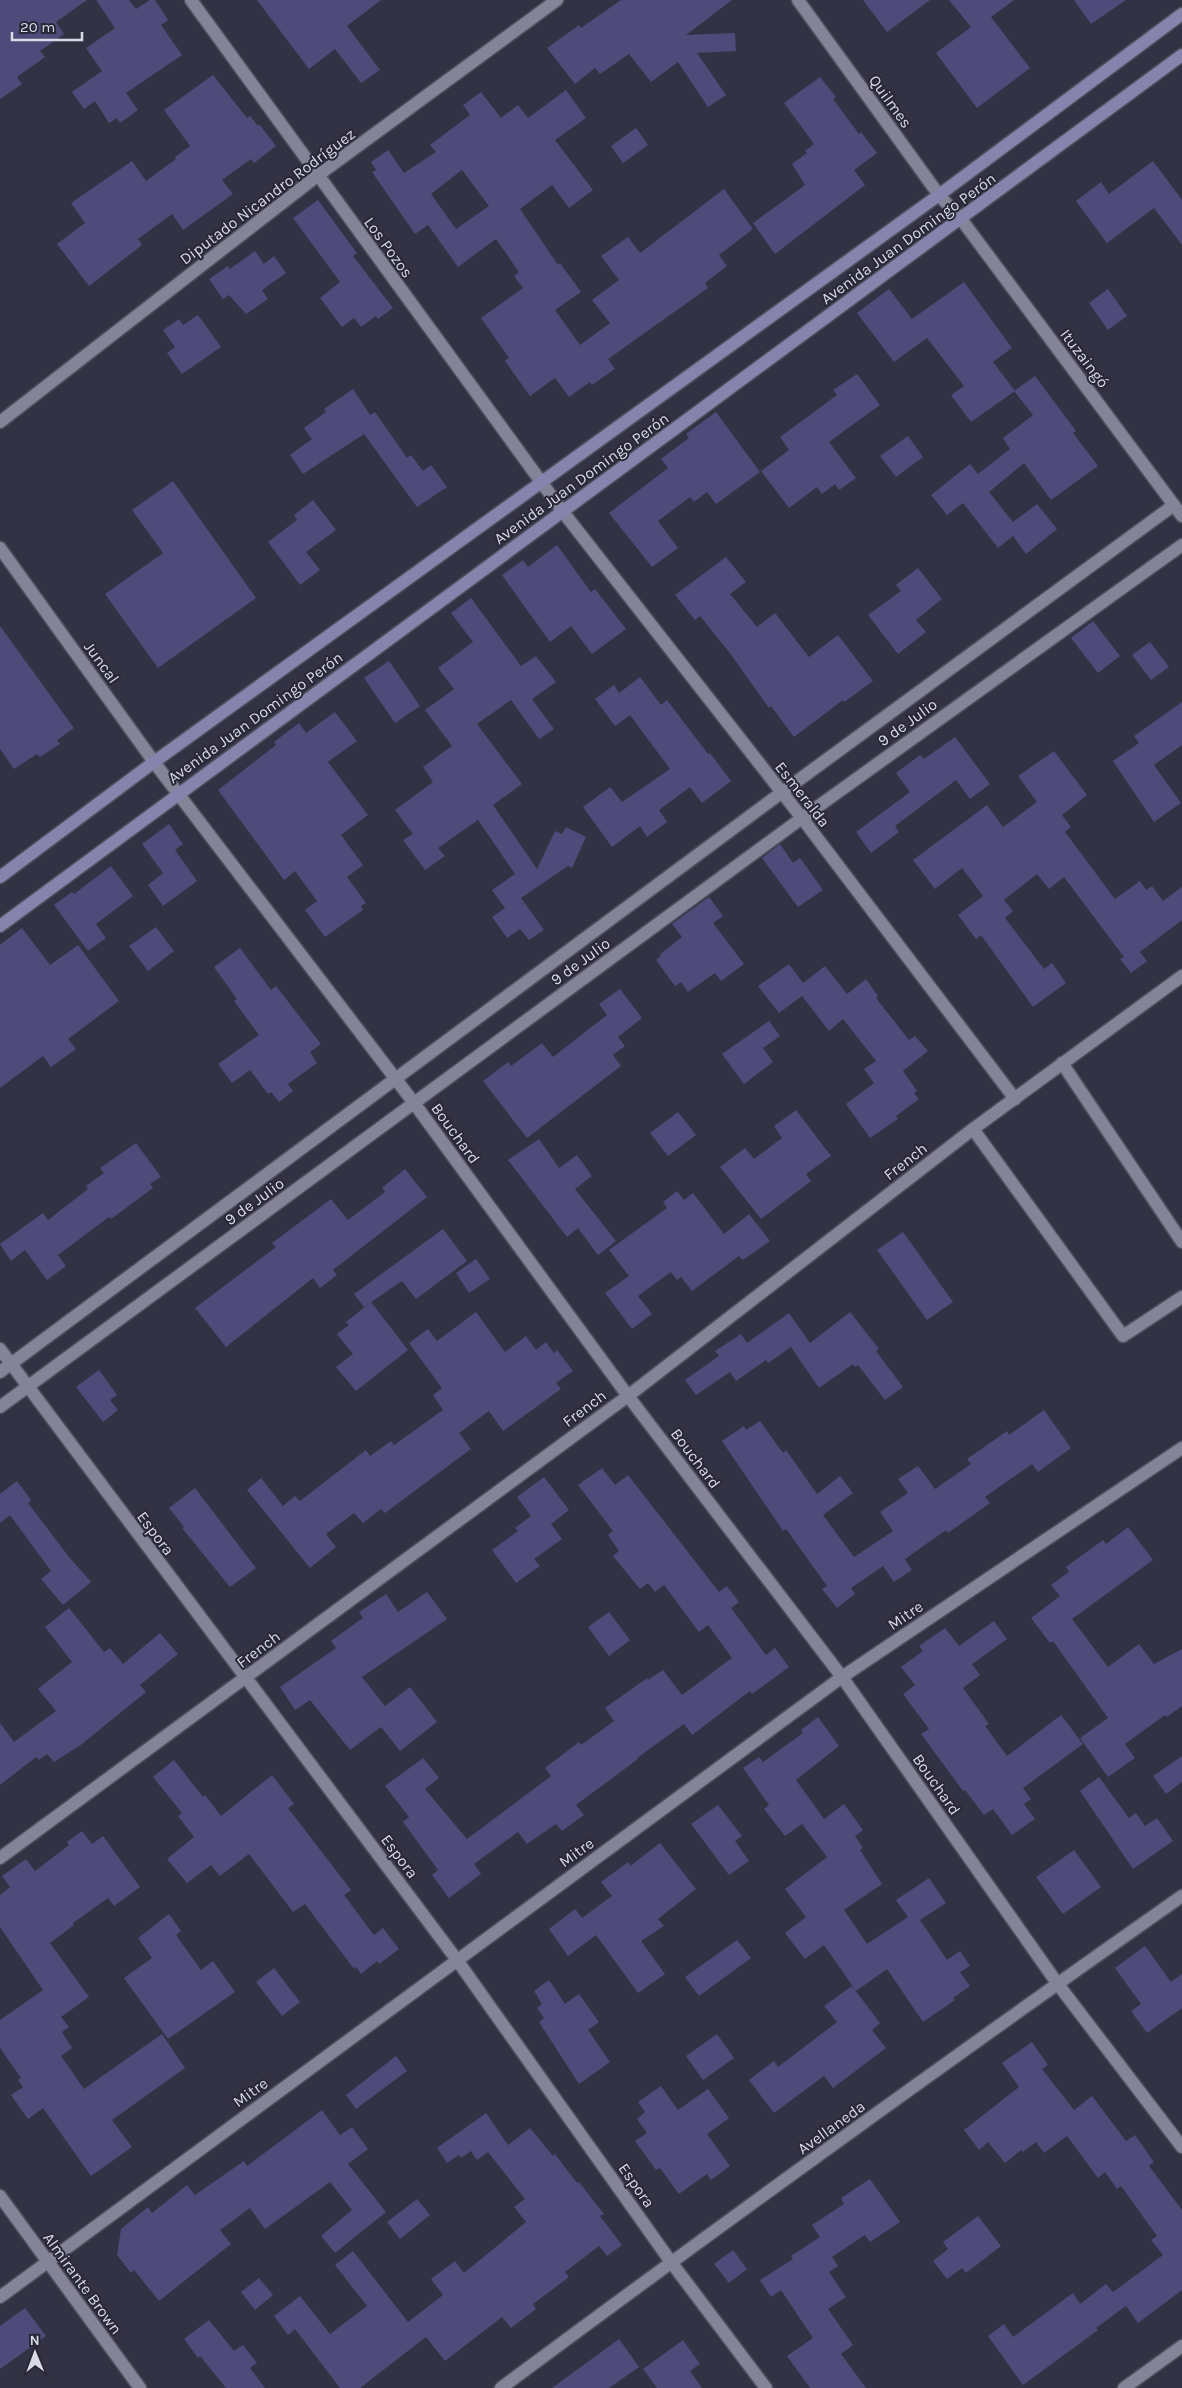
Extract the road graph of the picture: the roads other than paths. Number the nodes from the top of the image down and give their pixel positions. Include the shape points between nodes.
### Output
1 (191, 0) edge
2 (557, 0) edge
3 (798, 0) edge
4 (1182, 14) edge
5 (1182, 55) edge
6 (317, 176) junction
7 (939, 195) junction
8 (962, 220) junction
9 (0, 422) edge
10 (541, 482) junction
11 (1174, 505) junction
12 (563, 512) junction
13 (1182, 516) edge
14 (1182, 545) edge
15 (0, 548) edge
16 (154, 762) junction
17 (781, 792) junction
18 (179, 793) junction
19 (802, 818) junction
20 (0, 877) edge
21 (0, 926) edge
22 (1182, 976) edge
23 (1062, 1063) junction
24 (395, 1080) junction
25 (1015, 1098) junction
26 (414, 1103) junction
27 (973, 1129) junction
28 (1182, 1242) edge
29 (1182, 1297) edge
30 (0, 1349) edge
31 (11, 1364) junction
32 (0, 1372) edge
33 (27, 1388) junction
34 (628, 1396) junction
35 (0, 1408) edge
36 (1182, 1448) edge
37 (842, 1677) junction
38 (245, 1679) junction
39 (0, 1858) edge
40 (1182, 1896) edge
41 (457, 1960) junction
42 (1057, 1983) junction
43 (1182, 2147) edge
44 (0, 2196) edge
45 (48, 2262) junction
46 (671, 2262) junction
47 (0, 2297) edge
48 (1182, 2346) edge
49 (140, 2388) edge
50 (502, 2388) edge
51 (766, 2388) edge
52 (1124, 2388) edge

1 - 6 street, Los Pozos
2 - 6 street, Diputado Nicandro Rodríguez
3 - 7 street, Quilmes
4 - 7 main road, Avenida Juan Domingo Perón
5 - 8 main road, Avenida Juan Domingo Perón
6 - 9 street, Diputado Nicandro Rodríguez
6 - 10 street, Los Pozos
7 - 8 street, Quilmes
7 - 10 main road, Avenida Juan Domingo Perón
8 - 11 street, Ituzaingó
8 - 12 main road, Avenida Juan Domingo Perón
10 - 12 street, Los Pozos
10 - 16 main road, Avenida Juan Domingo Perón
11 - 13 street, Ituzaingó
11 - 17 street, 9 de Julio
12 - 17 street, Esmeralda
12 - 18 main road, Avenida Juan Domingo Perón
14 - 19 street, 9 de Julio
15 - 16 street, Juncal
16 - 18 street, Juncal
16 - 20 main road, Avenida Juan Domingo Perón
17 - 19 street, Esmeralda
17 - 24 street, 9 de Julio
18 - 21 main road, Avenida Juan Domingo Perón
18 - 24 street, Bouchard
19 - 25 street, Esmeralda
19 - 26 street, 9 de Julio
22 - 23 street, French
23 - 25 street, French
23 - 28 street
24 - 26 street, Bouchard
24 - 31 street, 9 de Julio
25 - 27 street, French
26 - 33 street, 9 de Julio
26 - 34 street, Bouchard
27 - 29 street via 1122,1336
27 - 34 street, French
30 - 31 street, Espora
31 - 32 street, 9 de Julio
31 - 33 street, Espora
33 - 35 street, 9 de Julio
33 - 38 street, Espora
34 - 37 street, Bouchard
34 - 38 street, French
36 - 37 street, Mitre
37 - 41 street, Mitre
37 - 42 street, Bouchard
38 - 39 street, French
38 - 41 street, Espora
40 - 42 street, Avellaneda
41 - 45 street, Mitre
41 - 46 street, Espora
42 - 43 street, Bouchard
42 - 46 street, Avellaneda
44 - 45 street, Almirante Brown
45 - 47 street, Mitre
45 - 49 street, Almirante Brown
46 - 50 street, Avellaneda
46 - 51 street, Espora
48 - 52 street

